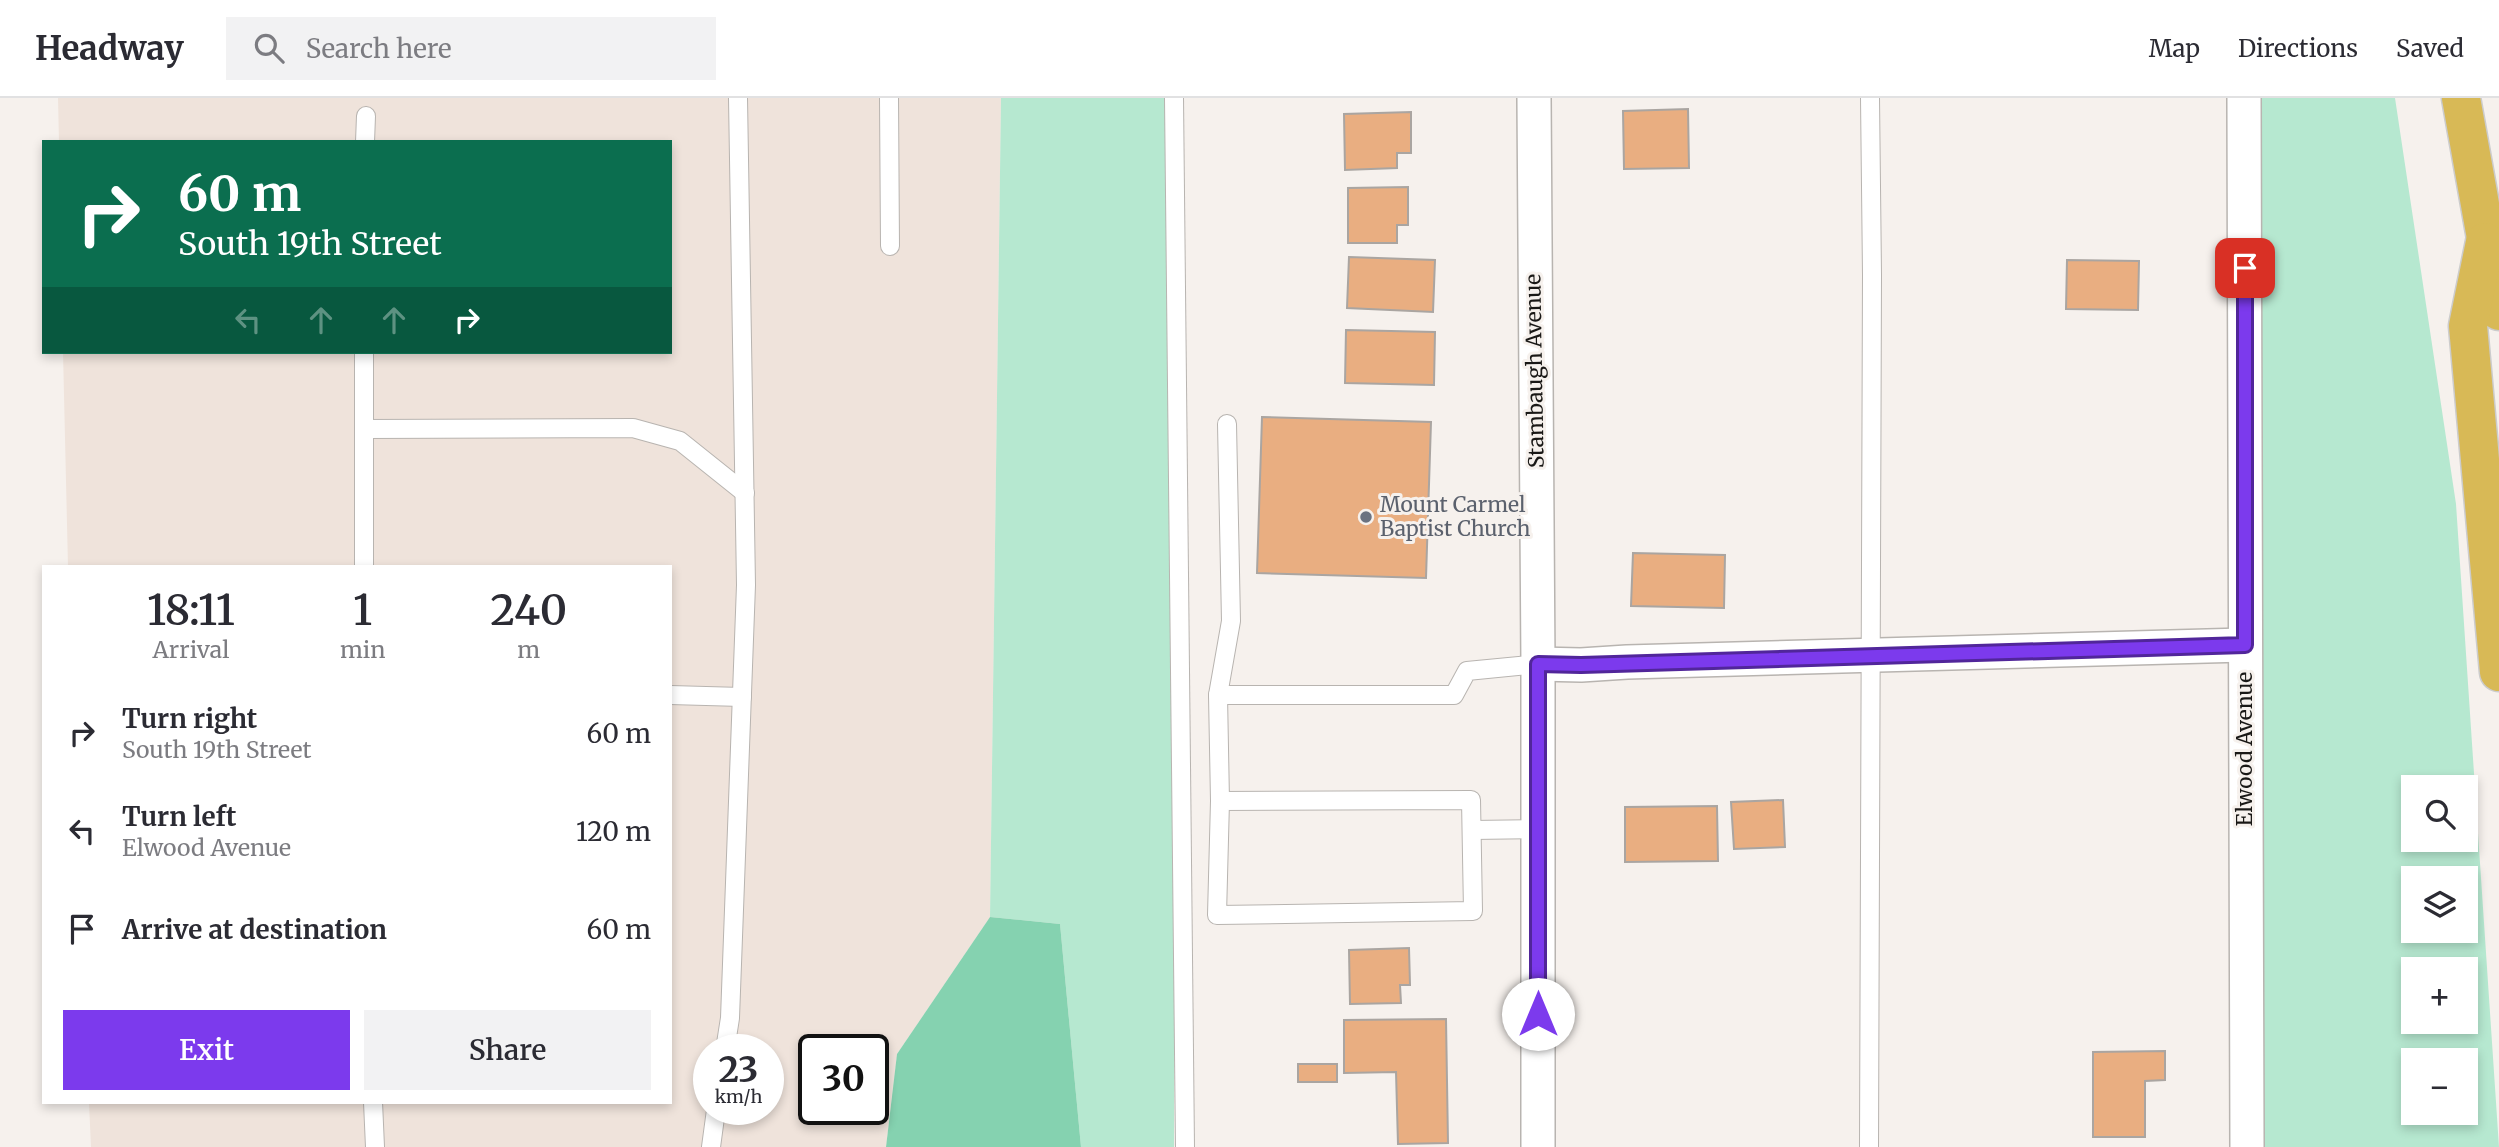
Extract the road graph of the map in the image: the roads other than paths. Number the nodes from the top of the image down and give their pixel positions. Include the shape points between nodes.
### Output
1 (738, 98) edge
2 (889, 98) edge
3 (1174, 98) edge
4 (1534, 98) edge
5 (1870, 98) edge
6 (2244, 98) edge
7 (2461, 98) edge
8 (366, 116) dead end
9 (365, 140) edge
10 (2485, 242) junction
11 (890, 246) dead end
12 (2499, 311) edge
13 (364, 354) edge
14 (1227, 424) dead end
15 (364, 429) junction
16 (745, 493) junction
17 (364, 565) edge
18 (2245, 645) junction
19 (1869, 655) junction
20 (1538, 664) junction
21 (2499, 672) edge
22 (672, 695) edge
23 (1217, 695) junction
24 (742, 697) junction
25 (1220, 801) junction
26 (1537, 829) junction
27 (1472, 830) junction
28 (728, 1034) edge
29 (373, 1104) edge
30 (714, 1125) edge
31 (375, 1147) edge
32 (711, 1147) edge
33 (1185, 1147) edge
34 (1538, 1147) edge
35 (1869, 1147) edge
36 (2247, 1147) edge

1 - 16 lane
2 - 11 lane
3 - 33 lane
4 - 20 street, Stambaugh Avenue
5 - 19 lane
6 - 18 street, Elwood Avenue
7 - 10 highway
8 - 9 lane
10 - 12 highway
10 - 21 highway via 2468,326
13 - 15 lane
14 - 23 lane via 1231,621
15 - 16 lane via 633,428 680,440
15 - 17 lane
16 - 24 lane
18 - 19 street
18 - 36 street, Elwood Avenue
19 - 20 street
19 - 35 lane
20 - 23 lane via 1466,671 1454,695
20 - 26 street, Stambaugh Avenue
22 - 24 lane
23 - 25 lane
24 - 28 lane
25 - 27 lane via 1471,800
25 - 27 lane via 1217,915 1472,911
26 - 27 lane
26 - 34 street, Stambaugh Avenue
29 - 31 lane
30 - 32 lane

